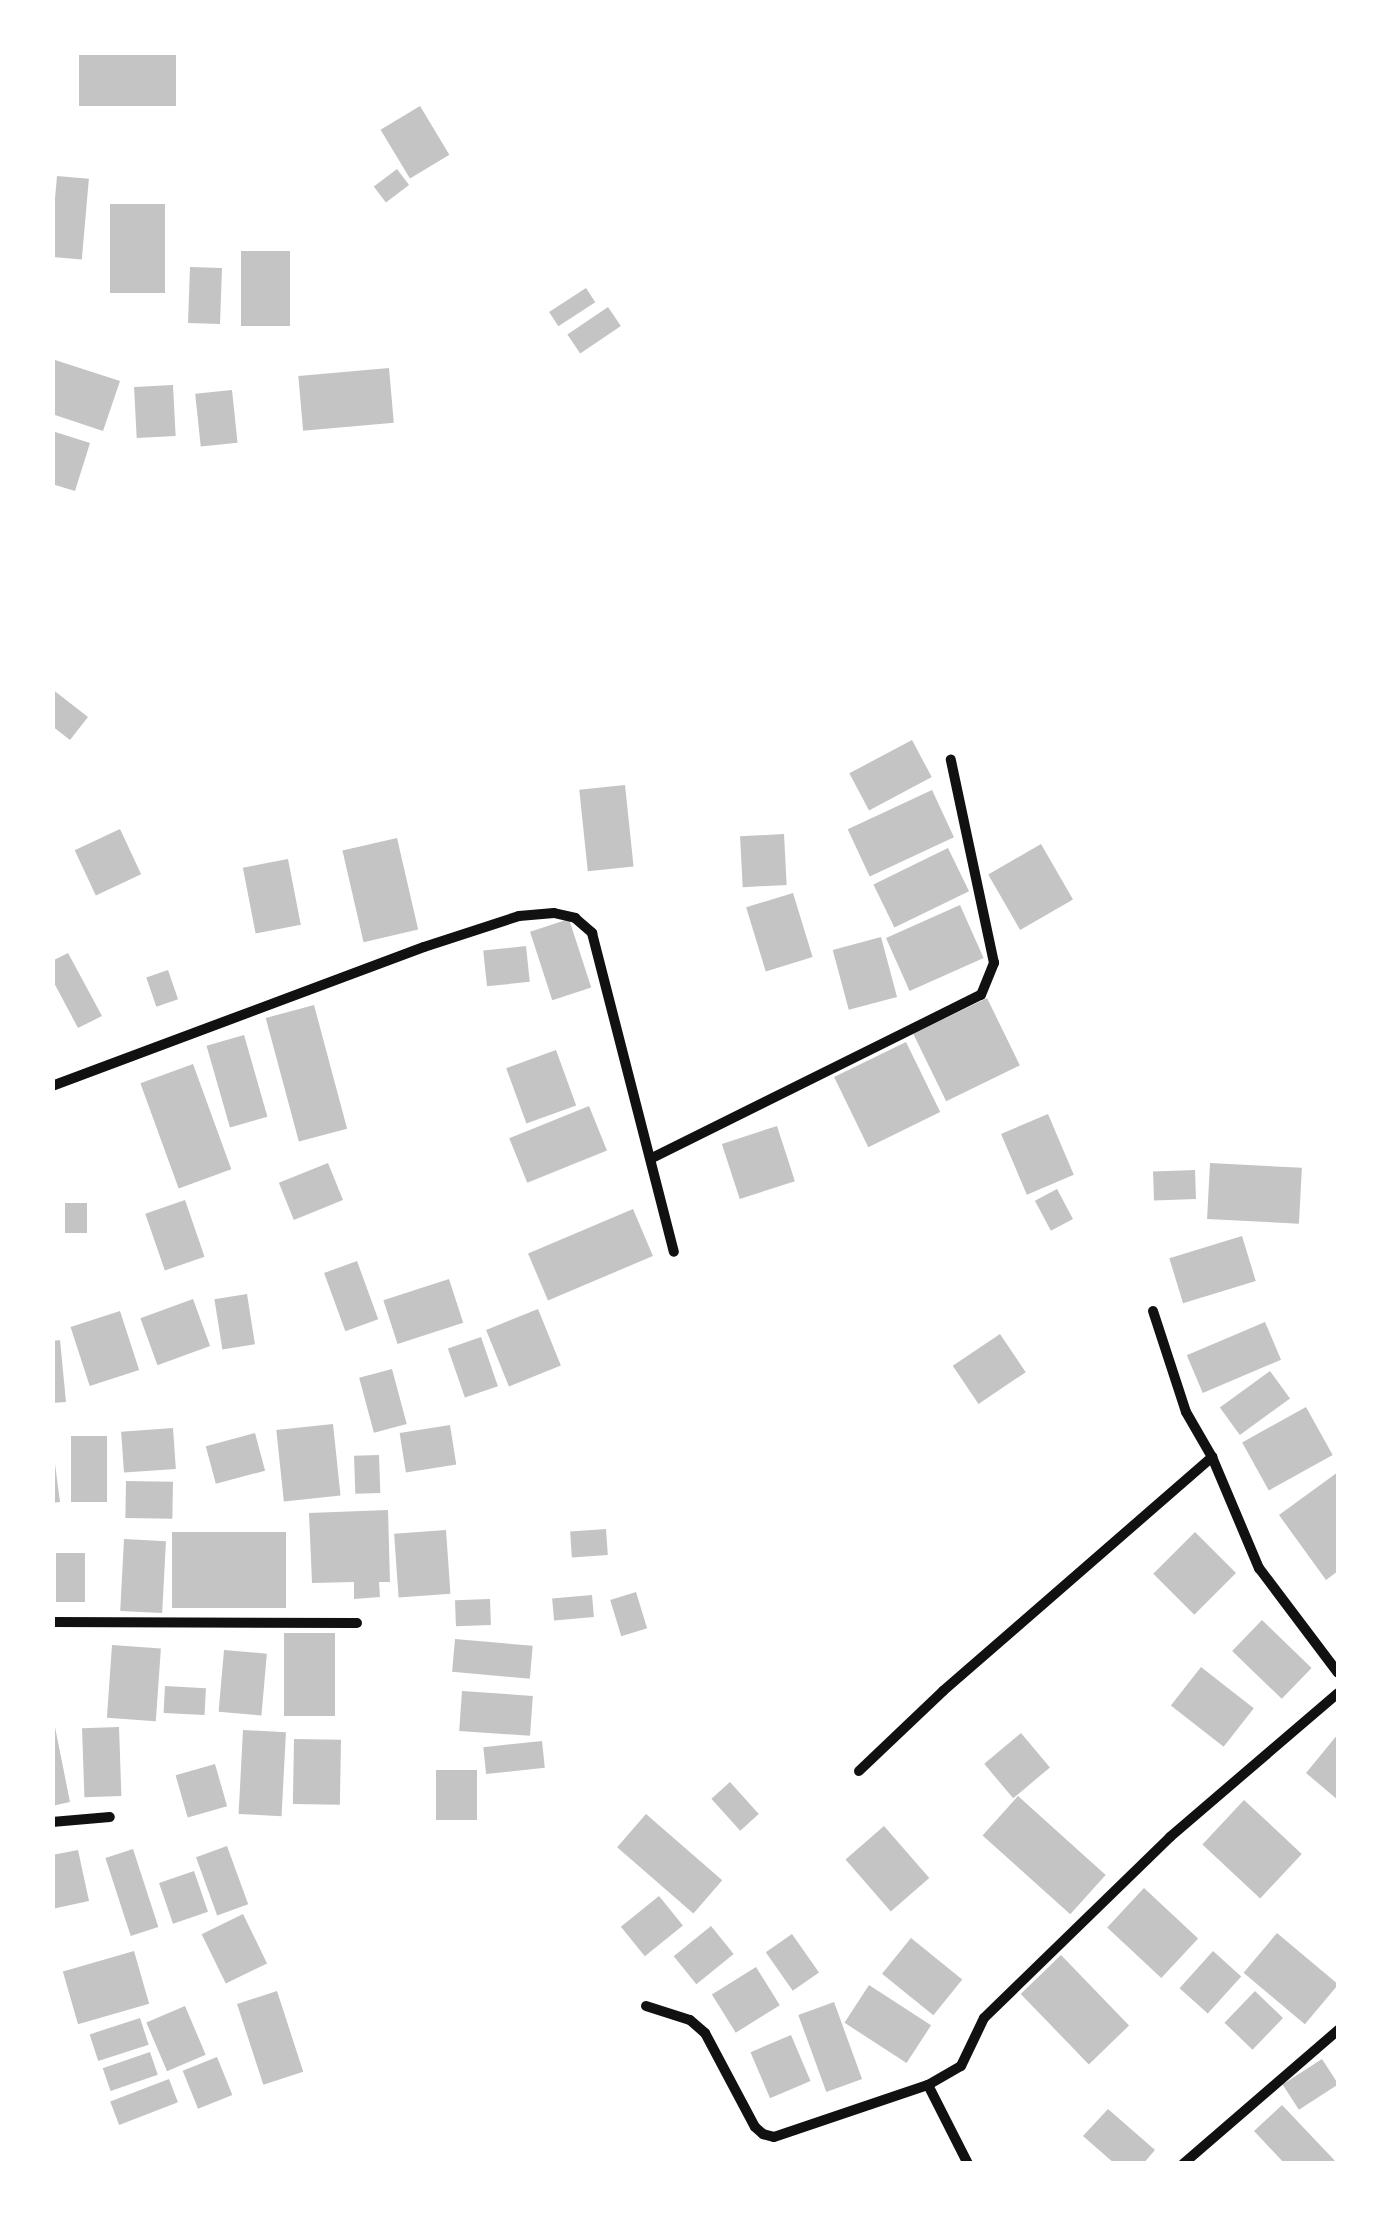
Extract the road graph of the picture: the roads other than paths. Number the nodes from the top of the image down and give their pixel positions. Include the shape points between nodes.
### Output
1 (951, 760) dead end
2 (52, 1086) edge
3 (652, 1158) junction
4 (674, 1252) dead end
5 (1153, 1311) dead end
6 (1212, 1457) junction
7 (52, 1622) edge
8 (358, 1623) dead end
9 (1338, 1673) edge
10 (1338, 1693) edge
11 (859, 1771) dead end
12 (110, 1817) dead end
13 (52, 1822) edge
14 (646, 2006) dead end
15 (1338, 2030) edge
16 (928, 2084) junction
17 (968, 2164) edge
18 (1183, 2164) edge

1 - 3 street via 994,963 980,995
2 - 3 street via 424,947 520,916 554,913 575,918 592,933
3 - 4 street
5 - 6 street via 1186,1412
6 - 9 street via 1259,1568
6 - 11 street
7 - 8 street
10 - 16 street via 1170,1837 984,2018 962,2066
12 - 13 street
14 - 16 street via 690,2020 705,2033 763,2134 774,2137
15 - 18 street
16 - 17 street

